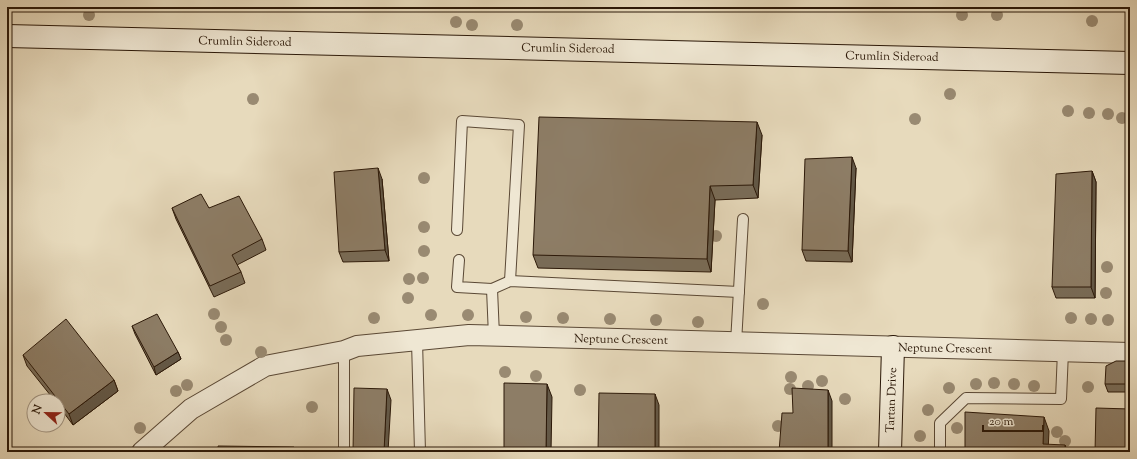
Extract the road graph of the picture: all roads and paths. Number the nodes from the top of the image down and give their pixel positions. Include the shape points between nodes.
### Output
1 (7, 36) edge
2 (1130, 63) edge
3 (743, 219) dead end
4 (457, 230) dead end
5 (459, 260) dead end
6 (510, 281) junction
7 (492, 289) junction
8 (739, 292) junction
9 (494, 336) junction
10 (417, 341) junction
11 (736, 343) junction
12 (893, 347) junction
13 (344, 351) junction
14 (1063, 351) junction
15 (1130, 353) edge
16 (142, 452) edge
17 (344, 452) edge
18 (420, 452) edge
19 (890, 452) edge
20 (940, 452) edge

1 - 2 street, Crumlin Sideroad
3 - 8 lane
4 - 6 lane via 462,121 519,125
5 - 7 lane via 457,287
6 - 7 lane
6 - 8 lane
7 - 9 lane
8 - 11 lane
9 - 10 street, Neptune Crescent via 469,335
9 - 11 street, Neptune Crescent
10 - 13 street, Neptune Crescent via 357,346
10 - 18 lane
11 - 12 street, Neptune Crescent
12 - 14 street, Neptune Crescent
12 - 19 street, Tartan Drive
13 - 16 street, Neptune Crescent via 265,366 191,409
13 - 17 lane
14 - 15 street, Neptune Crescent
14 - 20 lane via 1061,399 966,398 940,424

